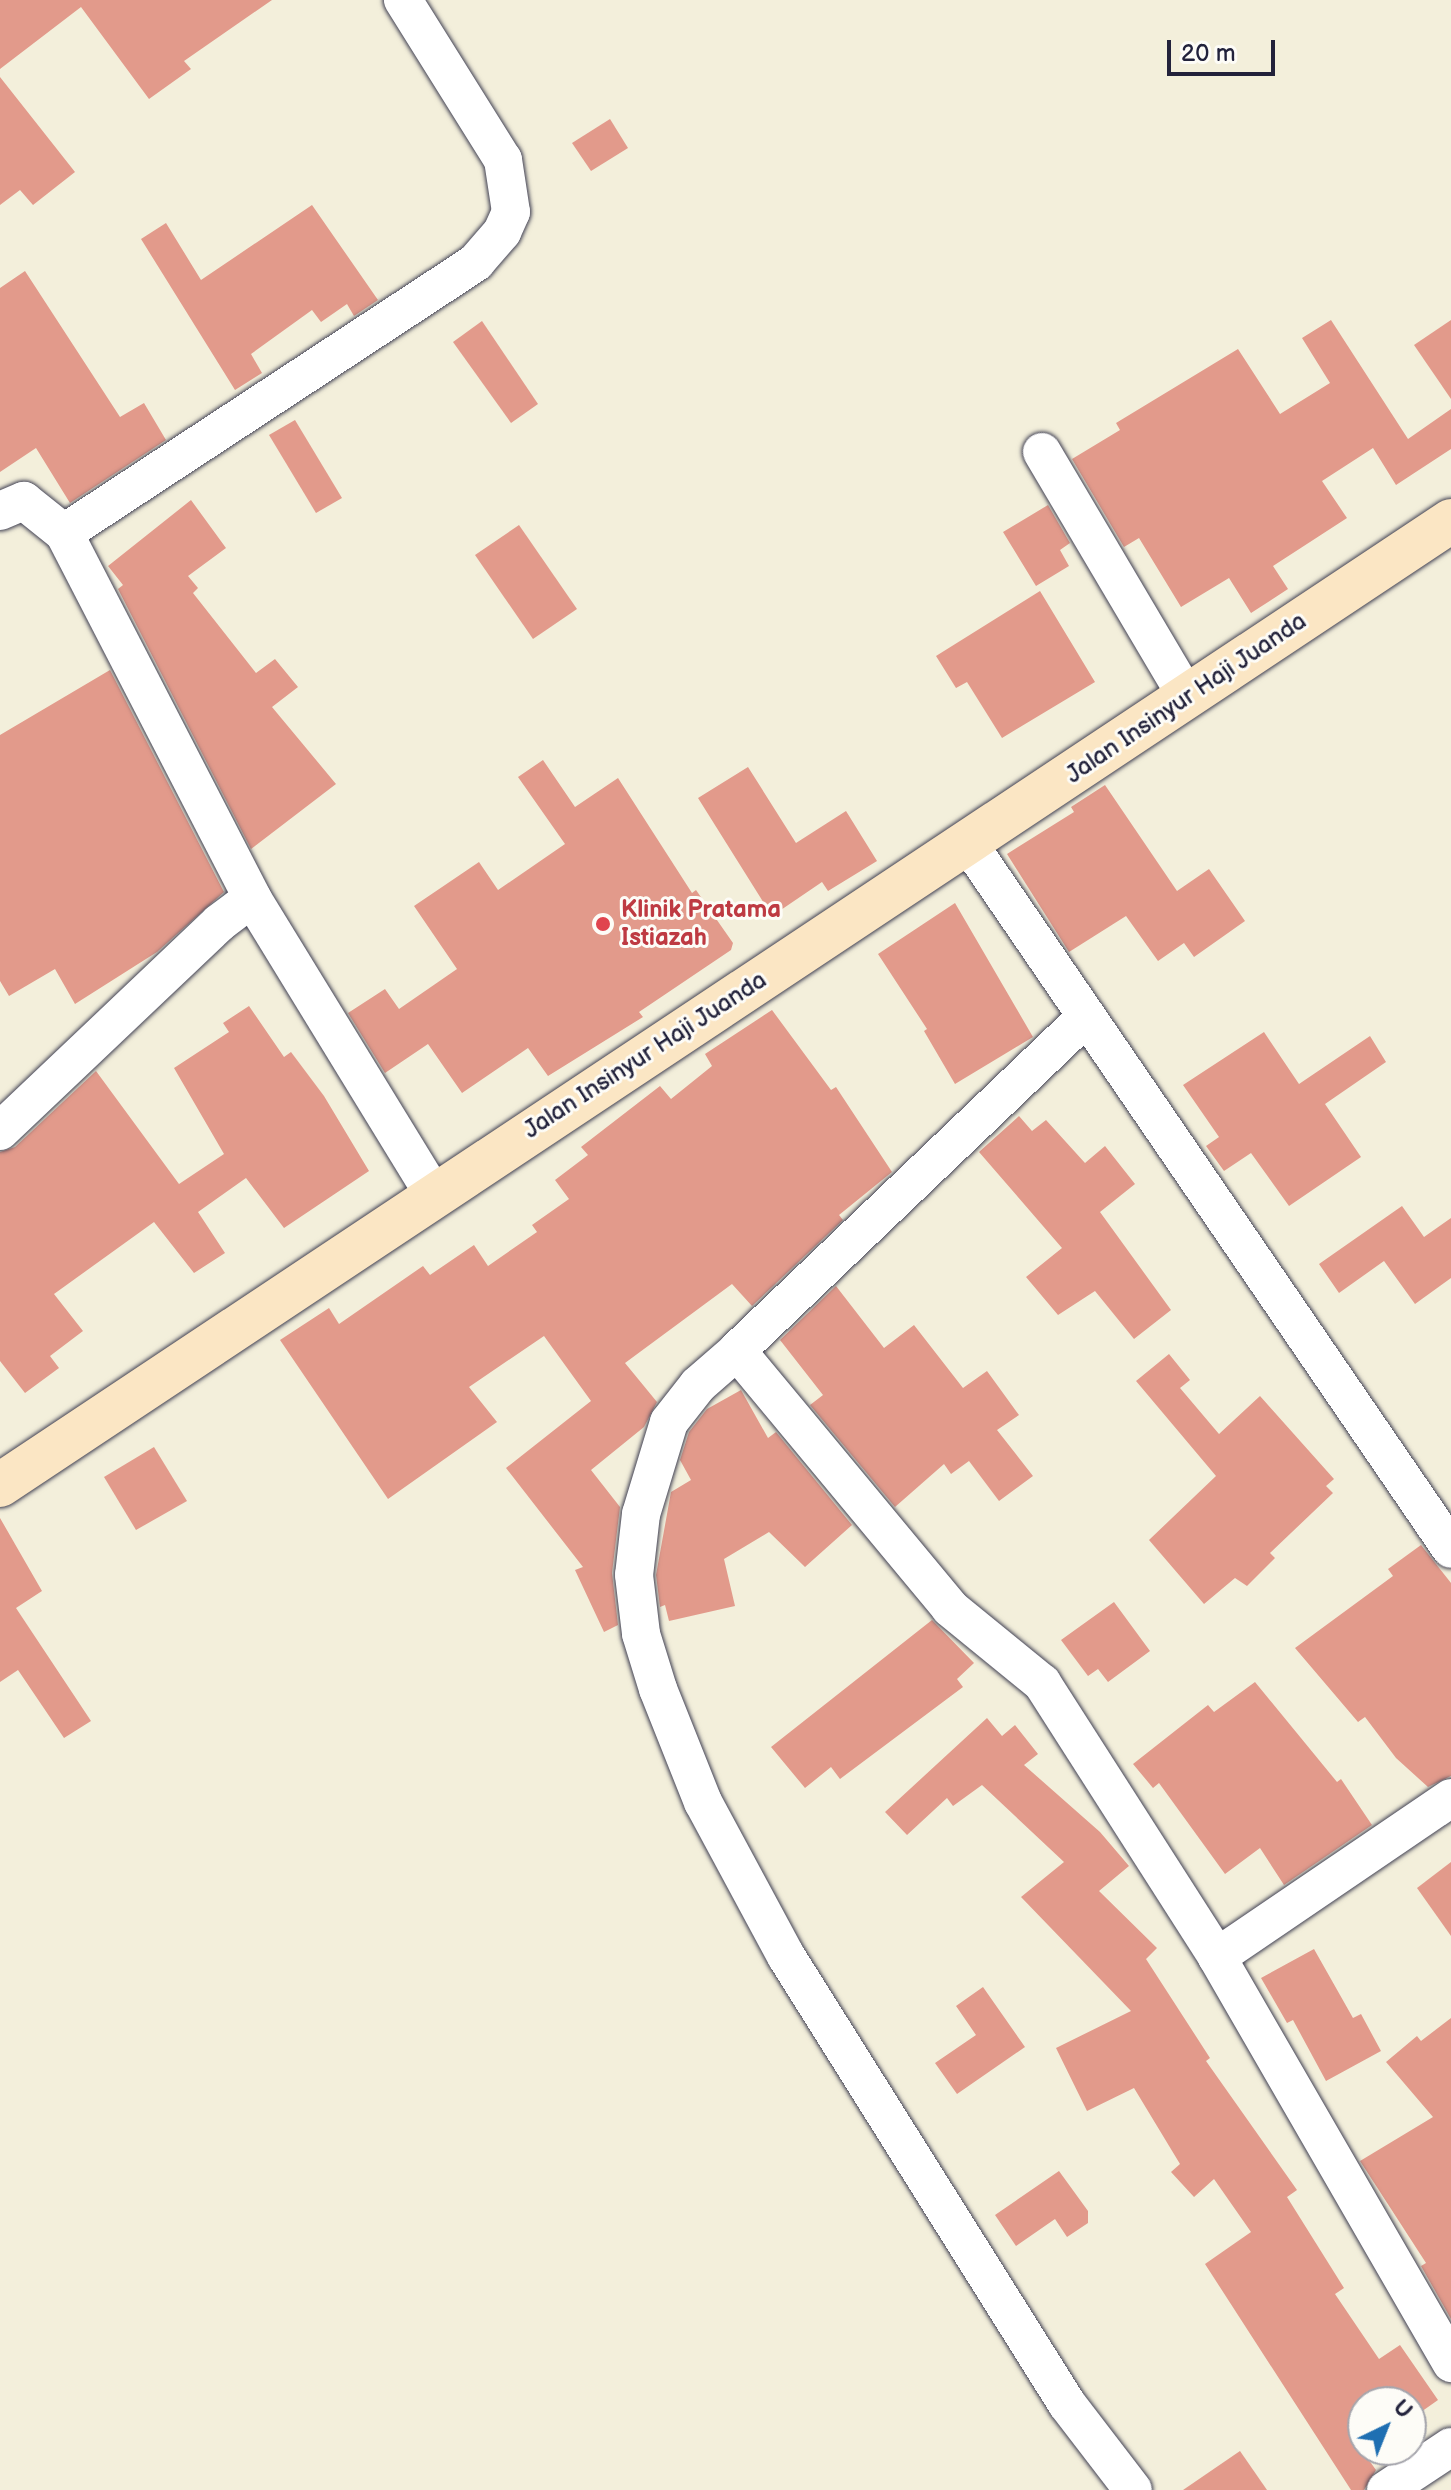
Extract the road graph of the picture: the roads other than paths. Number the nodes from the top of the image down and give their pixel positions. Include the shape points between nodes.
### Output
1 (403, 0) edge
2 (1042, 452) dead end
3 (0, 511) edge
4 (1451, 521) edge
5 (64, 533) junction
6 (1187, 697) junction
7 (968, 843) junction
8 (252, 898) junction
9 (1086, 1017) junction
10 (0, 1131) edge
11 (433, 1193) junction
12 (737, 1351) junction
13 (0, 1485) edge
14 (1451, 1549) edge
15 (1451, 1798) edge
16 (1217, 1957) junction
17 (1451, 2363) edge
18 (1451, 2447) edge
19 (1133, 2490) edge
20 (1386, 2490) edge

1 - 5 street via 503,160 511,212 502,232 476,262
2 - 6 street
3 - 5 street via 24,501
4 - 6 main road, Jalan Insinyur Haji Juanda
5 - 8 street
6 - 7 main road, Jalan Insinyur Haji Juanda
7 - 9 street
7 - 11 main road, Jalan Insinyur Haji Juanda
8 - 10 street via 219,923
8 - 11 street
9 - 12 street
9 - 14 street
11 - 13 main road, Jalan Insinyur Haji Juanda
12 - 16 street via 950,1608 1042,1683
12 - 19 street via 698,1385 669,1422 641,1514 634,1575 641,1634 658,1689 703,1802 786,1956 1067,2404
15 - 16 street
16 - 17 street
18 - 20 street

